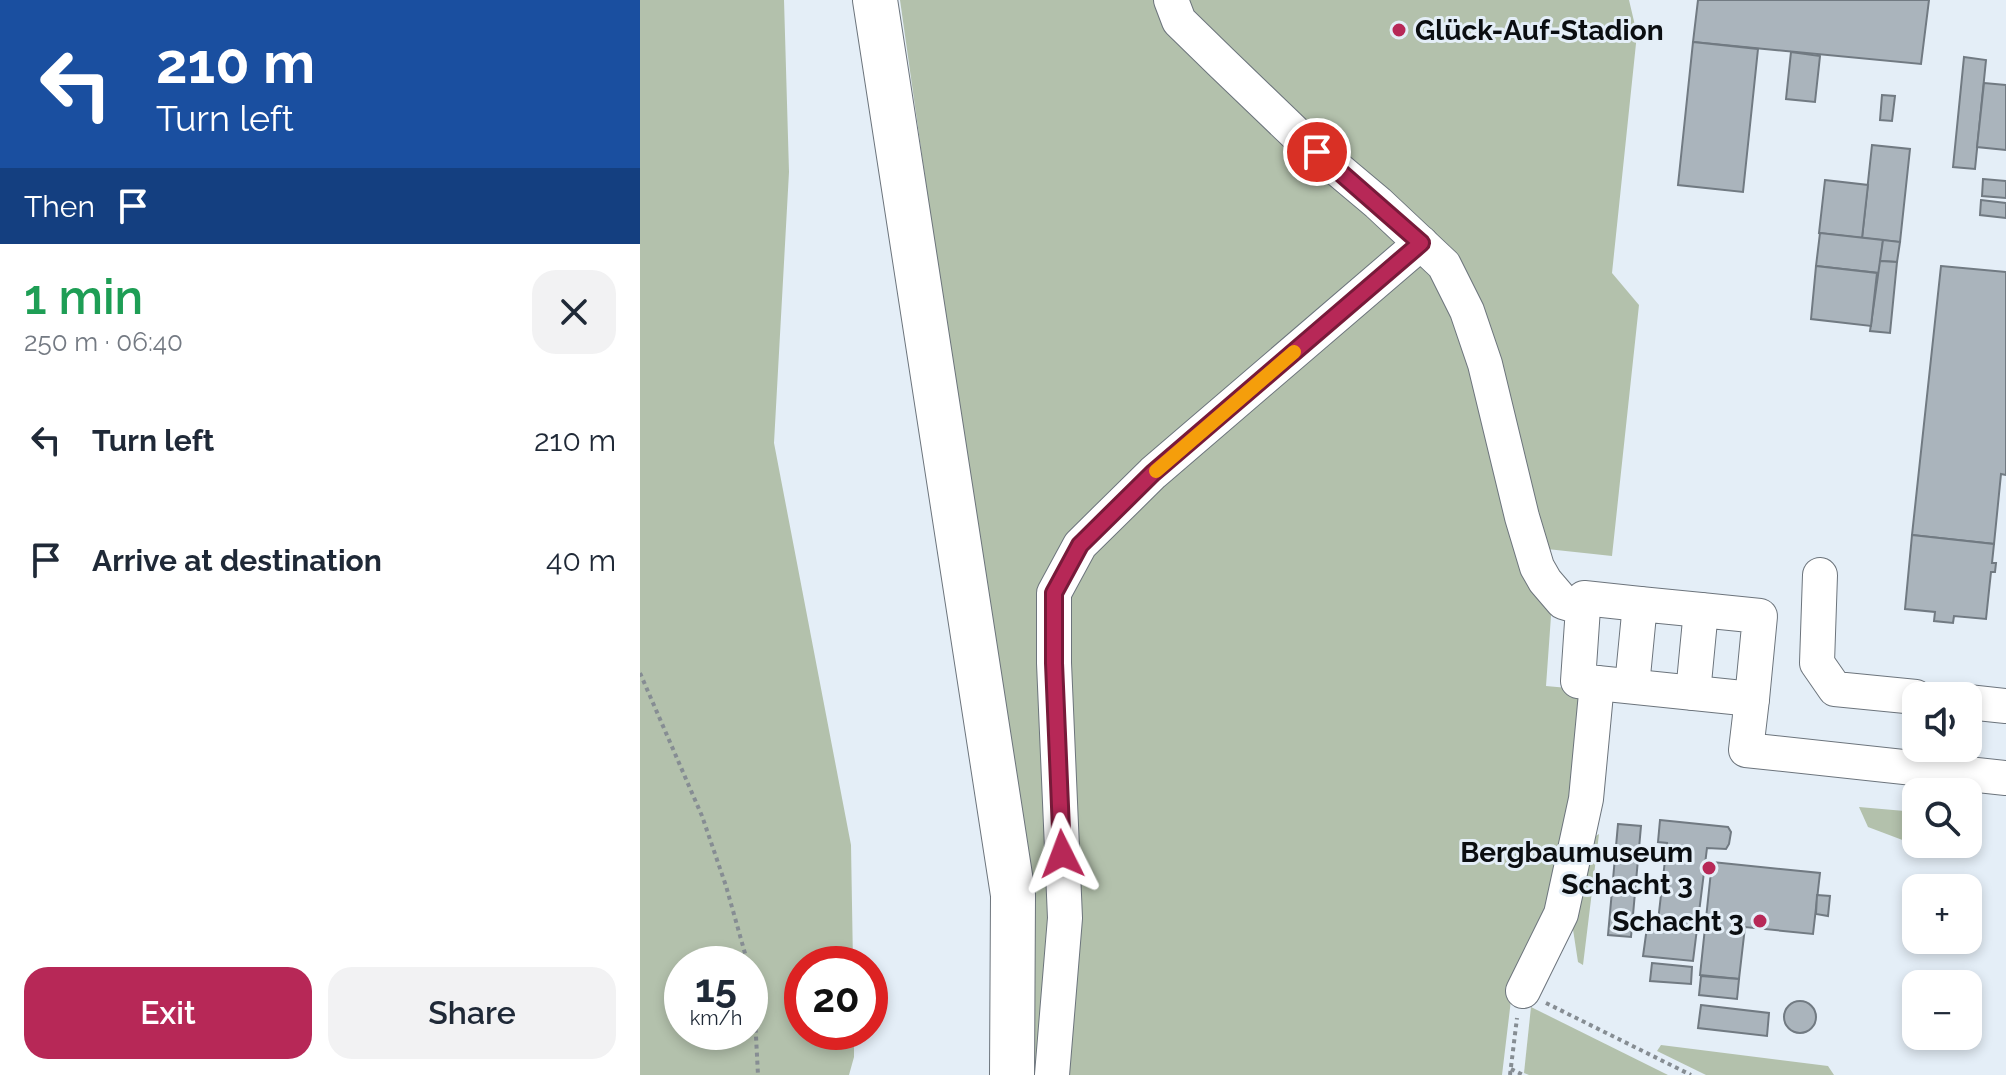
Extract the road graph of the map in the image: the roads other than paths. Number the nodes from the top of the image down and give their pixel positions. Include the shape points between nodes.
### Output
1 (875, 0) edge
2 (1171, 0) edge
3 (1421, 243) junction
4 (1820, 575) dead end
5 (1640, 604) junction
6 (1583, 608) junction
7 (1701, 610) junction
8 (1597, 683) junction
9 (1632, 686) junction
10 (1693, 693) junction
11 (1902, 696) edge
12 (1752, 699) junction
13 (1982, 703) edge
14 (2006, 706) edge
15 (2006, 778) edge
16 (1521, 1000) road end
17 (1012, 1075) edge
18 (1052, 1075) edge

1 - 17 main road via 1013,895
2 - 3 lane via 1179,21 1221,62
3 - 6 lane via 1444,265 1467,311 1537,567 1563,602
3 - 18 lane via 1153,473 1080,545 1054,593 1065,918
4 - 11 lane via 1817,663 1835,689
5 - 6 lane via 1584,598
5 - 7 lane
5 - 9 lane
6 - 8 lane via 1578,681
7 - 10 lane
7 - 12 lane via 1760,616
8 - 9 lane
8 - 16 lane via 1586,799 1561,914
9 - 10 lane
10 - 12 lane
12 - 15 lane via 1746,750
13 - 14 lane

